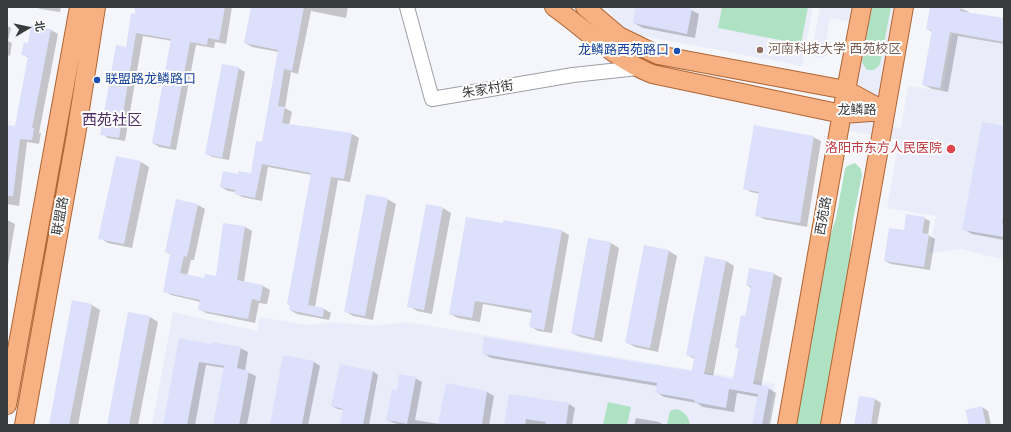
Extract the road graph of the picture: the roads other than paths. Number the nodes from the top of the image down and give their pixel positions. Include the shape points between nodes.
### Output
1 (78, 7) edge
2 (96, 7) edge
3 (407, 7) edge
4 (554, 7) edge
5 (585, 7) edge
6 (862, 7) edge
7 (904, 7) edge
8 (638, 68) junction
9 (846, 90) junction
10 (885, 111) junction
11 (842, 114) junction
12 (7, 405) edge
13 (24, 425) edge
14 (787, 425) edge
15 (830, 425) edge

1 - 12 main road, 联盟路
2 - 13 main road, 联盟路 via 76,135
3 - 8 street, 朱家村街 via 432,99 573,75
4 - 8 main road, 龙鳞路 via 609,50
5 - 9 main road, 龙鳞路 via 619,36 658,56
6 - 9 main road, 西苑路
7 - 10 main road
8 - 11 main road, 龙鳞路 via 652,74
9 - 10 main road, 龙鳞路
9 - 11 main road, 西苑路
10 - 11 main road, 龙鳞路
10 - 15 main road
11 - 14 main road, 西苑路

